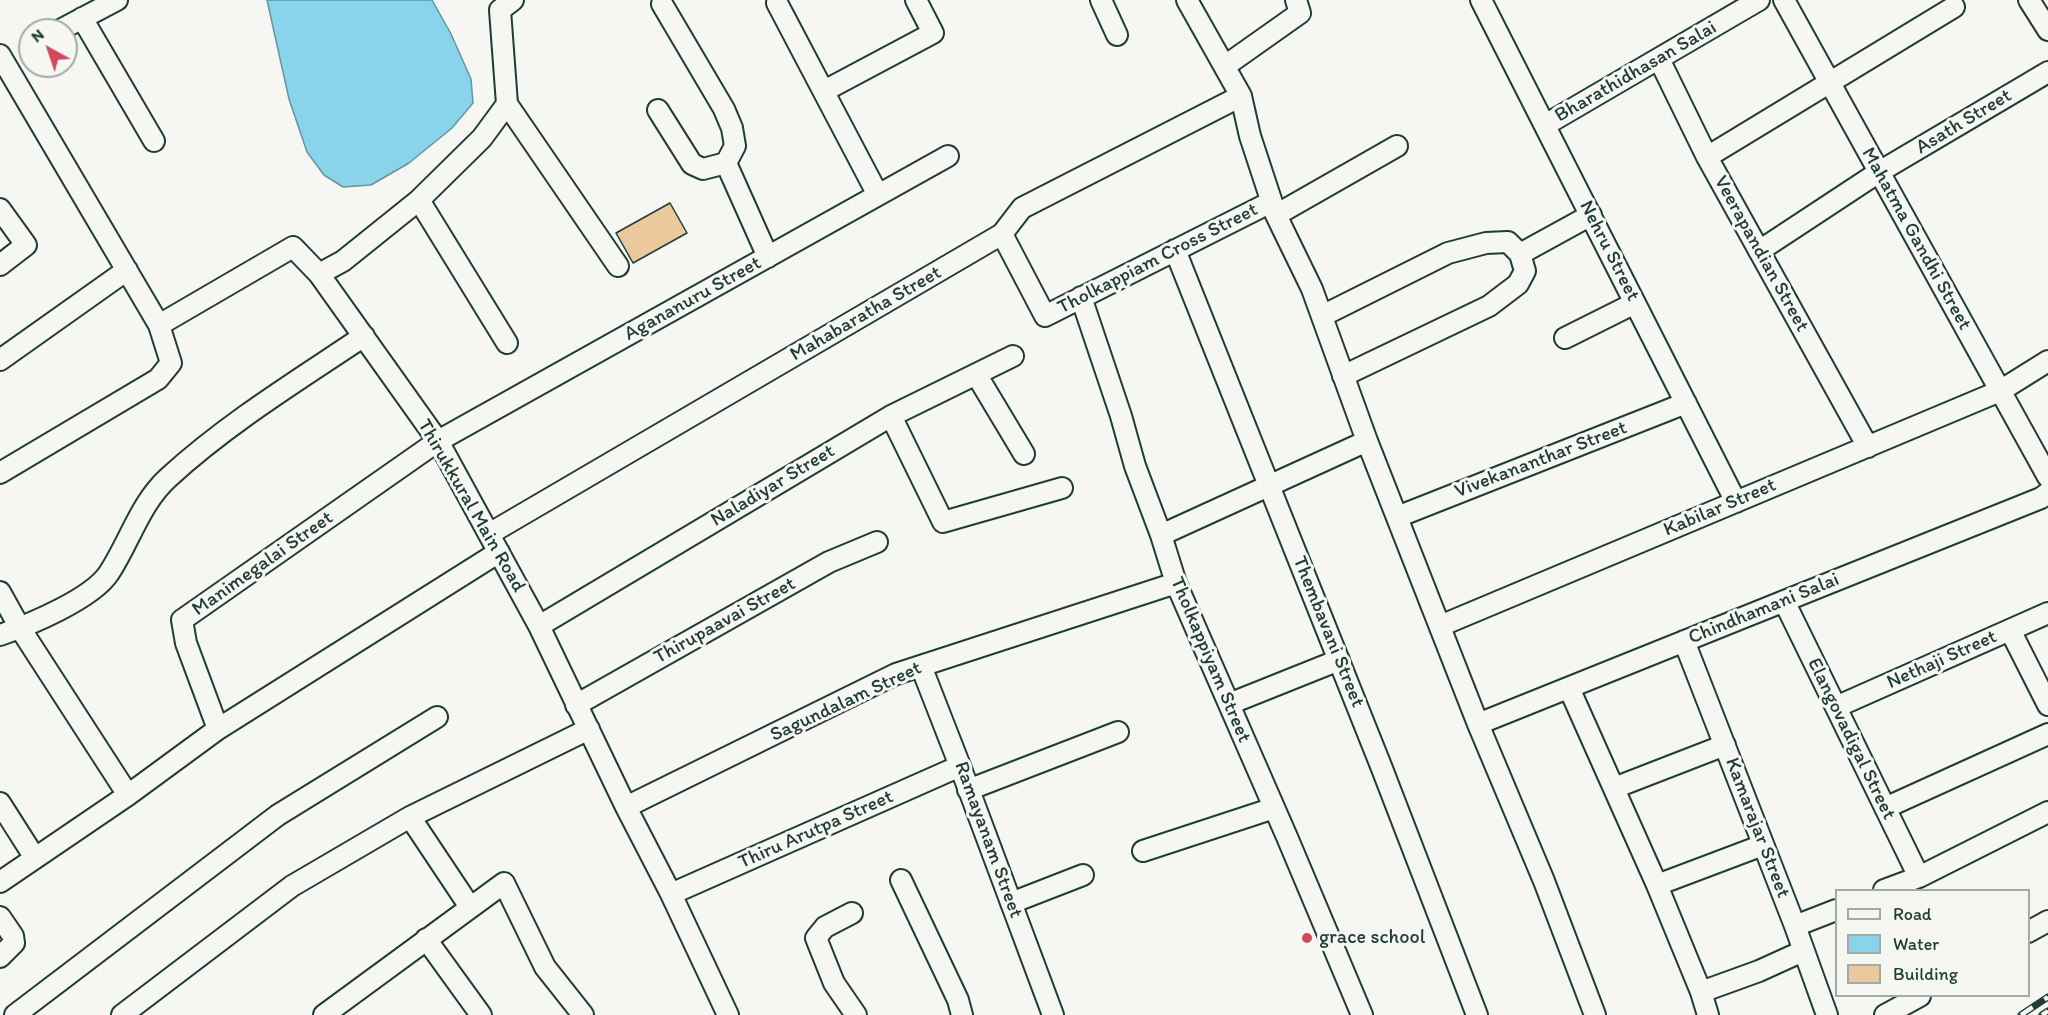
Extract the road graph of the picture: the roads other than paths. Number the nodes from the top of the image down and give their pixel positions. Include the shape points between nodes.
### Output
1 (117, 0) edge
2 (916, 0) edge
3 (1101, 0) edge
4 (1187, 0) edge
5 (1296, 0) edge
6 (1481, 0) edge
7 (1759, 0) edge
8 (1784, 0) edge
9 (2029, 0) edge
10 (778, 1) edge
11 (502, 4) edge
12 (662, 4) dead end
13 (1954, 7) dead end
14 (82, 18) junction
15 (78, 20) edge
16 (2048, 30) edge
17 (1117, 35) dead end
18 (0, 55) edge
19 (1659, 59) junction
20 (1226, 66) junction
21 (2048, 72) edge
22 (1829, 83) junction
23 (824, 91) junction
24 (1241, 96) junction
25 (507, 104) junction
26 (658, 110) dead end
27 (1545, 125) junction
28 (154, 141) dead end
29 (1398, 146) dead end
30 (948, 156) dead end
31 (1707, 157) junction
32 (726, 163) junction
33 (1879, 172) junction
34 (878, 195) junction
35 (419, 200) junction
36 (1274, 208) junction
37 (0, 209) edge
38 (1591, 215) junction
39 (1002, 234) junction
40 (1175, 250) junction
41 (1759, 251) junction
42 (1520, 254) junction
43 (768, 257) junction
44 (0, 265) edge
45 (618, 266) dead end
46 (127, 270) junction
47 (320, 274) junction
48 (1081, 297) junction
49 (1635, 303) junction
50 (1322, 316) junction
51 (159, 325) junction
52 (364, 336) junction
53 (1565, 338) dead end
54 (507, 344) dead end
55 (1013, 356) dead end
56 (0, 360) edge
57 (2048, 361) edge
58 (976, 374) junction
59 (1344, 376) junction
60 (2000, 391) junction
61 (1686, 403) junction
62 (891, 416) junction
63 (438, 441) junction
64 (1367, 441) junction
65 (1868, 447) junction
66 (1024, 454) dead end
67 (0, 473) edge
68 (2048, 477) edge
69 (1270, 485) junction
70 (1062, 488) dead end
71 (2048, 493) edge
72 (1736, 502) junction
73 (1397, 517) junction
74 (489, 534) junction
75 (1161, 535) junction
76 (877, 542) dead end
77 (499, 552) junction
78 (1176, 583) junction
79 (0, 592) edge
80 (1784, 601) junction
81 (2048, 613) edge
82 (539, 626) junction
83 (1440, 626) junction
84 (20, 628) junction
85 (2010, 630) junction
86 (0, 635) edge
87 (1684, 641) junction
88 (1339, 660) junction
89 (921, 666) junction
90 (1569, 688) junction
91 (1228, 704) junction
92 (576, 705) junction
93 (2048, 705) edge
94 (1836, 707) junction
95 (437, 717) dead end
96 (1478, 724) junction
97 (218, 729) junction
98 (589, 729) junction
99 (1118, 732) dead end
100 (2048, 734) edge
101 (1725, 745) junction
102 (960, 766) junction
103 (1614, 788) junction
104 (968, 790) junction
105 (128, 795) junction
106 (0, 803) edge
107 (626, 807) junction
108 (1274, 808) junction
109 (1885, 808) junction
110 (2048, 812) edge
111 (410, 817) junction
112 (1763, 845) junction
113 (1143, 851) dead end
114 (35, 858) junction
115 (1083, 875) dead end
116 (1919, 877) junction
117 (901, 880) dead end
118 (0, 882) edge
119 (1657, 885) junction
120 (1889, 889) edge
121 (671, 894) junction
122 (1011, 903) junction
123 (470, 907) junction
124 (1835, 910) edge
125 (852, 913) dead end
126 (0, 917) edge
127 (2048, 921) edge
128 (1795, 926) junction
129 (2030, 931) edge
130 (426, 939) junction
131 (1803, 951) junction
132 (0, 957) edge
133 (1701, 992) junction
134 (1918, 997) edge
135 (15, 1015) edge
136 (122, 1015) edge
137 (324, 1015) edge
138 (481, 1015) edge
139 (583, 1015) edge
140 (728, 1015) edge
141 (856, 1015) edge
142 (962, 1015) edge
143 (1053, 1015) edge
144 (1362, 1015) edge
145 (1477, 1015) edge
146 (1595, 1015) edge
147 (1708, 1015) edge
148 (1827, 1015) edge
149 (1885, 1015) edge

1 - 14 street
2 - 23 street via 933,33
3 - 17 street
4 - 20 street
5 - 20 street via 1300,13
6 - 27 street, Nehru Street
7 - 19 street, Bharathidhasan Salai
8 - 22 street, Mahatma Gandhi Street
9 - 16 street
10 - 23 street
11 - 25 street
12 - 32 street via 732,128 735,146
13 - 22 street
14 - 15 street
14 - 28 street
18 - 46 street
19 - 27 street, Bharathidhasan Salai
19 - 31 street, Veerapandian Street
20 - 24 street
21 - 33 street, Asath Street
22 - 31 street
22 - 33 street, Mahatma Gandhi Street
23 - 34 street
24 - 36 street
24 - 39 street, Mahabaratha Street via 1022,208
25 - 35 street via 482,138
25 - 45 street
26 - 32 street via 692,164 703,169
27 - 38 street, Nehru Street
29 - 36 street, Tholkappiam Cross Street
30 - 34 street, Agananuru Street
31 - 41 street, Veerapandian Street
32 - 43 street
33 - 41 street, Asath Street
33 - 60 street, Mahatma Gandhi Street
34 - 43 street, Agananuru Street
35 - 47 street via 343,261
35 - 54 street
36 - 40 street, Tholkappiam Cross Street
36 - 50 street
37 - 44 street via 26,246
38 - 42 street
38 - 49 street, Nehru Street
39 - 48 street, Tholkappiam Cross Street via 1045,316
39 - 74 street, Mahabaratha Street
40 - 48 street, Tholkappiam Cross Street
40 - 69 street, Thembavani Street
41 - 65 street, Veerapandian Street
42 - 50 street via 1508,242 1448,253
42 - 59 street via 1524,272 1518,284 1489,306
43 - 63 street, Agananuru Street
46 - 51 street
46 - 56 street
47 - 51 street, Thirukkural Main Road via 293,248
47 - 52 street, Thirukkural Main Road
48 - 75 street, Tholkappiyam Street
49 - 53 street
49 - 61 street, Nehru Street
50 - 59 street
51 - 67 street via 171,363 158,379
52 - 63 street, Thirukkural Main Road
52 - 84 street via 219,435 168,478 150,497 108,575 76,601
55 - 58 street, Naladiyar Street
57 - 60 street, Kabilar Street
58 - 62 street, Naladiyar Street
58 - 66 street
59 - 64 street
60 - 65 street, Kabilar Street
60 - 68 street, Mahatma Gandhi Street
61 - 72 street, Nehru Street
61 - 73 street, Vivekananthar Street
62 - 70 street via 943,522
62 - 82 street, Naladiyar Street
63 - 74 street, Thirukkural Main Road
63 - 97 street, Manimegalai Street via 182,620 186,643
64 - 69 street
64 - 73 street
65 - 72 street, Kabilar Street
69 - 75 street
69 - 88 street, Thembavani Street
71 - 80 street, Chindhamani Salai
72 - 83 street, Kabilar Street
73 - 83 street
74 - 77 street, Thirukkural Main Road
75 - 78 street, Tholkappiyam Street
76 - 92 street, Thirupaavai Street via 829,562
77 - 82 street, Thirukkural Main Road
77 - 97 street
78 - 89 street, Sagundalam Street
78 - 91 street, Tholkappiyam Street
79 - 84 street
80 - 87 street, Chindhamani Salai
80 - 94 street, Elangovadigal Street
81 - 85 street, Nethaji Street
82 - 92 street, Thirukkural Main Road
83 - 96 street
84 - 86 street
84 - 105 street
85 - 93 street
85 - 94 street, Nethaji Street
87 - 90 street, Chindhamani Salai
87 - 101 street, Kamarajar Street
88 - 91 street
88 - 145 street, Thembavani Street
89 - 102 street, Ramayanam Street
89 - 107 street, Sagundalam Street via 896,674
90 - 96 street, Chindhamani Salai
90 - 103 street
91 - 108 street, Tholkappiyam Street
92 - 98 street, Thirukkural Main Road
94 - 109 street, Elangovadigal Street
95 - 135 street via 278,815
96 - 146 street
97 - 105 street
98 - 107 street, Thirukkural Main Road
98 - 111 street
99 - 104 street
100 - 109 street
101 - 103 street
101 - 112 street, Kamarajar Street
102 - 104 street, Ramayanam Street
102 - 121 street, Thiru Arutpa Street
103 - 119 street
104 - 122 street, Ramayanam Street
105 - 114 street
106 - 114 street
107 - 121 street, Thirukkural Main Road
108 - 113 street
108 - 144 street, Tholkappiyam Street
109 - 116 street, Elangovadigal Street
110 - 116 street
111 - 123 street
111 - 136 street via 292,886
112 - 119 street
112 - 128 street, Kamarajar Street
114 - 118 street
115 - 122 street
116 - 120 street
117 - 142 street
119 - 133 street
121 - 140 street, Thirukkural Main Road
122 - 143 street, Ramayanam Street
123 - 130 street
123 - 139 street via 504,882 546,967
124 - 128 street
125 - 141 street via 825,927 816,938 834,983
126 - 132 street via 14,943
127 - 129 street
128 - 131 street, Kamarajar Street
130 - 137 street
130 - 138 street
131 - 133 street
131 - 148 street, Kamarajar Street
133 - 147 street
134 - 149 street

